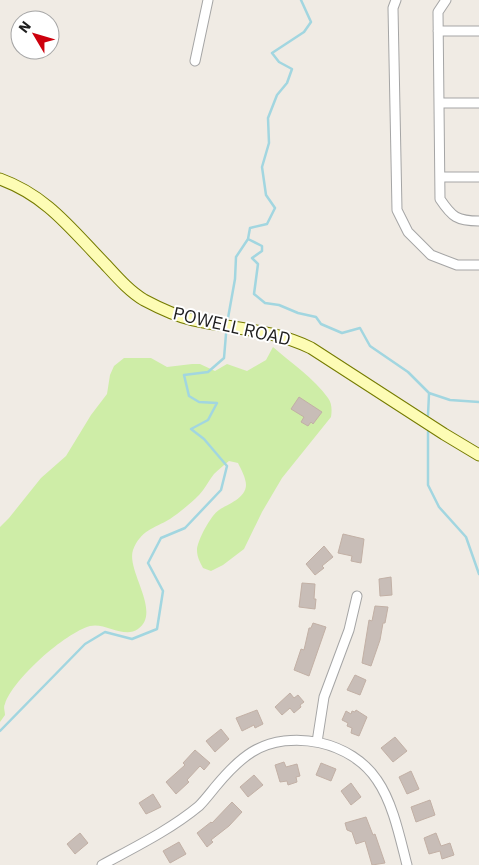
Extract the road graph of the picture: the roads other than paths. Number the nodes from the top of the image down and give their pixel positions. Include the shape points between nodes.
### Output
1 (208, 0) edge
2 (396, 0) edge
3 (446, 0) edge
4 (438, 31) junction
5 (479, 31) edge
6 (195, 61) dead end
7 (439, 103) junction
8 (479, 103) edge
9 (440, 177) junction
10 (479, 177) edge
11 (0, 179) edge
12 (479, 221) edge
13 (479, 265) edge
14 (479, 455) edge
15 (357, 596) dead end
16 (317, 742) junction
17 (102, 865) edge
18 (407, 865) edge

1 - 6 street
2 - 13 street via 393,8 396,210 408,232 431,255 458,265
3 - 4 street via 438,12
4 - 5 street
4 - 7 street
7 - 8 street
7 - 9 street
9 - 10 street
9 - 12 street via 440,199 450,214 464,221
11 - 14 street, POWELL ROAD via 27,190 49,207 141,298 192,320 277,334 311,348
15 - 16 street via 349,630 324,697
16 - 17 street via 287,740 253,751 219,782 200,805
16 - 18 street via 352,756 369,769 385,793

